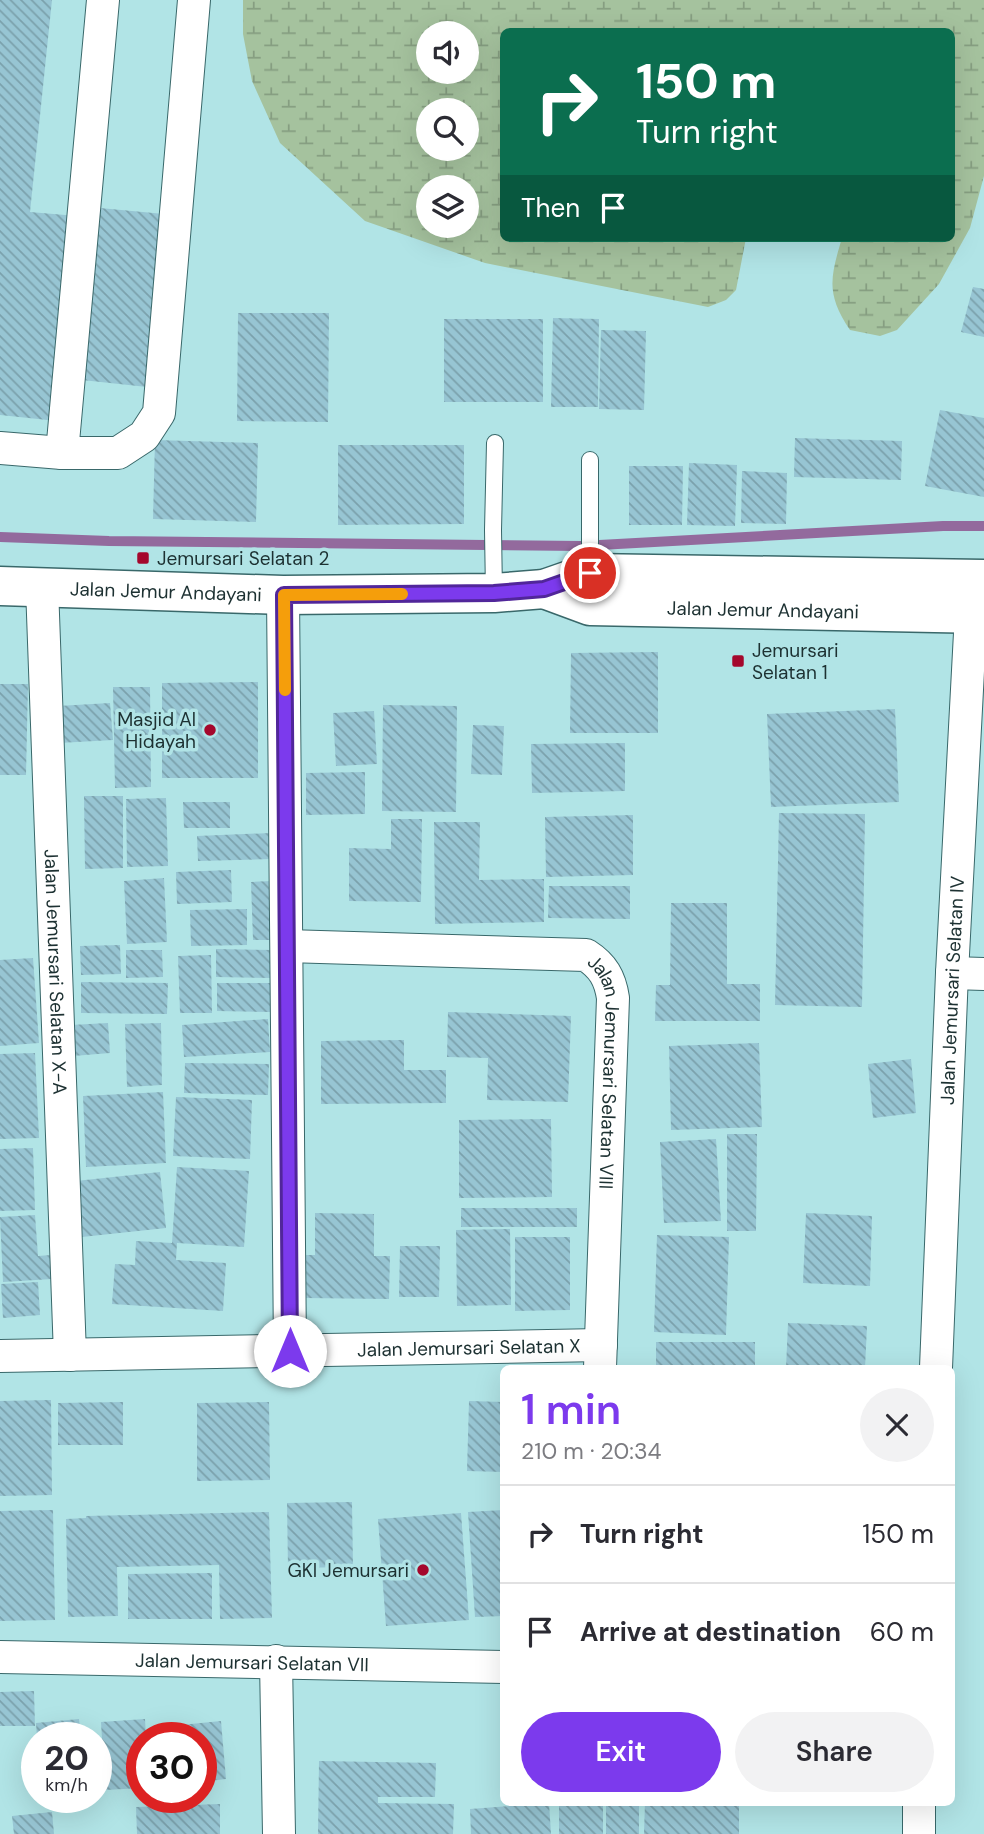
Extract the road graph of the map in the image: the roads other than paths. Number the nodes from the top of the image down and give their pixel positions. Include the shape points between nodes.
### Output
1 (103, 0) edge
2 (194, 0) edge
3 (495, 443) dead end
4 (0, 448) edge
5 (62, 453) junction
6 (590, 460) dead end
7 (494, 576) junction
8 (590, 579) junction
9 (0, 586) edge
10 (42, 587) junction
11 (284, 595) junction
12 (980, 602) edge
13 (287, 946) junction
14 (952, 973) junction
15 (984, 974) edge
16 (290, 1351) junction
17 (70, 1355) junction
18 (0, 1356) edge
19 (601, 1357) edge
20 (936, 1365) edge
21 (0, 1657) edge
22 (276, 1661) junction
23 (500, 1667) edge
24 (919, 1806) edge
25 (279, 1834) edge
26 (919, 1834) edge

1 - 5 street
2 - 5 street via 159,413 144,436 118,453
3 - 7 lane
4 - 5 street
6 - 8 lane
7 - 8 main road, Jalan Jemur Andayani via 544,589
7 - 11 main road, Jalan Jemur Andayani
8 - 12 main road, Jalan Jemur Andayani
9 - 10 main road, Jalan Jemur Andayani
10 - 11 main road, Jalan Jemur Andayani
10 - 17 street, Jalan Jemursari Selatan X-A
11 - 13 street
12 - 14 street, Jalan Jemursari Selatan IV
13 - 16 street
13 - 19 street, Jalan Jemursari Selatan VIII via 586,956 605,971 613,998
14 - 15 street
14 - 20 street, Jalan Jemursari Selatan IV
16 - 17 street, Jalan Jemursari Selatan X
16 - 19 street, Jalan Jemursari Selatan X
17 - 18 street, Jalan Jemursari Selatan X
21 - 22 street, Jalan Jemursari Selatan VII
22 - 23 street, Jalan Jemursari Selatan VII
22 - 25 street
24 - 26 street

